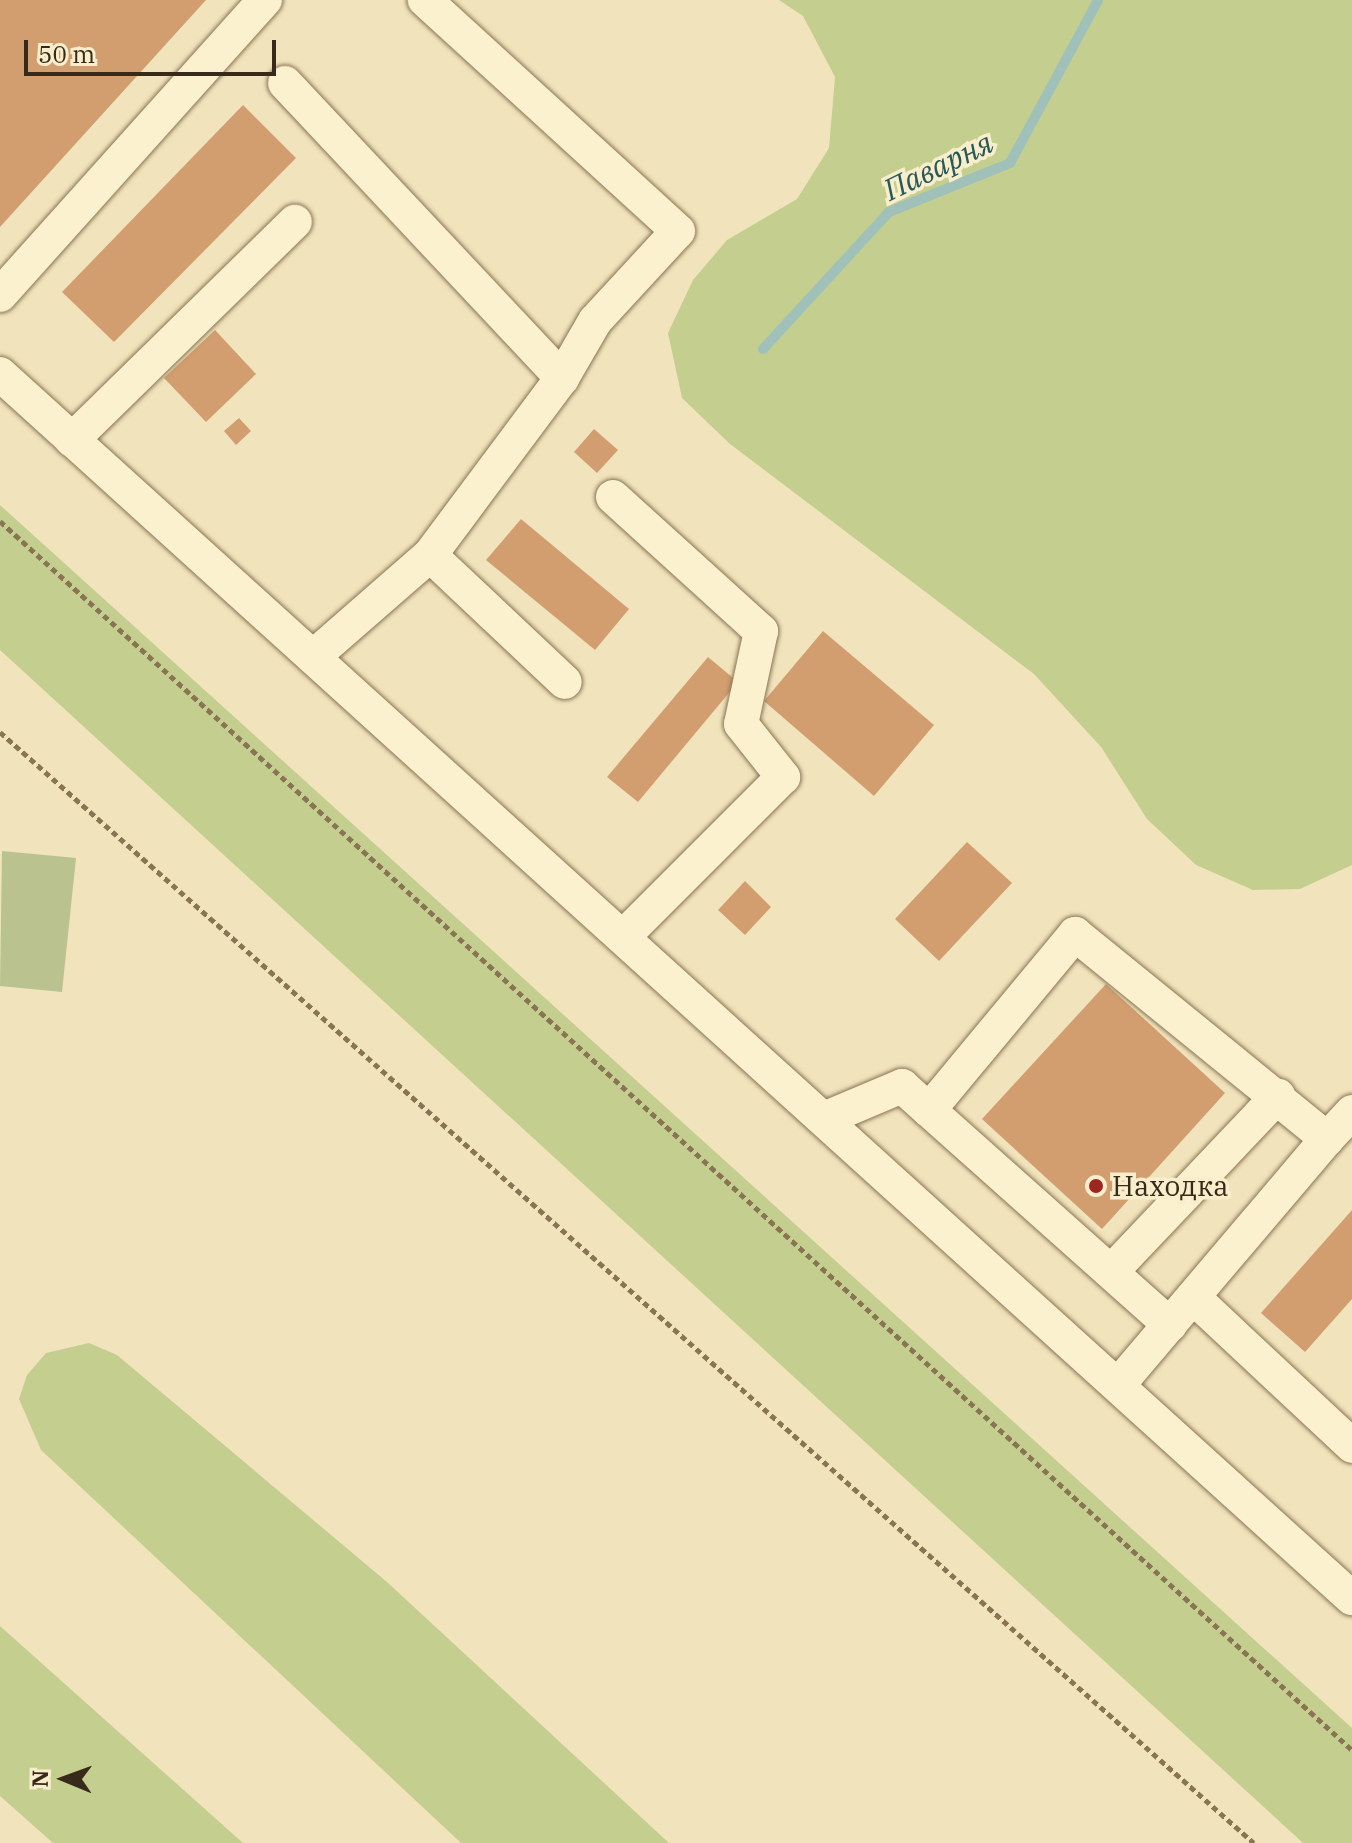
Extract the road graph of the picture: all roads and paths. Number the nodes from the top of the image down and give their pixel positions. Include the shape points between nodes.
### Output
1 (265, 0) edge
2 (425, 0) edge
3 (285, 83) dead end
4 (295, 222) dead end
5 (0, 295) edge
6 (0, 374) edge
7 (562, 378) junction
8 (72, 440) junction
9 (613, 497) dead end
10 (0, 521) edge
11 (430, 555) junction
12 (313, 657) junction
13 (565, 682) dead end
14 (0, 732) edge
15 (623, 937) junction
16 (1278, 1096) junction
17 (929, 1110) junction
18 (1352, 1112) edge
19 (824, 1119) junction
20 (1327, 1139) junction
21 (1111, 1272) junction
22 (1193, 1297) junction
23 (1170, 1325) junction
24 (1119, 1384) junction
25 (1352, 1446) edge
26 (1352, 1598) edge
27 (1352, 1750) edge
28 (1254, 1843) edge

1 - 5 street
2 - 7 street via 678,231 595,321
3 - 7 street
4 - 8 street
6 - 8 street
7 - 11 street
8 - 12 street
9 - 15 street via 761,631 741,724 783,777
10 - 27 path
11 - 12 street
11 - 13 street
12 - 15 street
14 - 28 path
15 - 19 street
16 - 17 street via 1075,934
16 - 20 street
16 - 21 street
17 - 19 street via 902,1086
17 - 21 street
18 - 20 street
19 - 24 street
20 - 22 street
21 - 23 street
22 - 23 street
22 - 25 street
23 - 24 street
24 - 26 street

